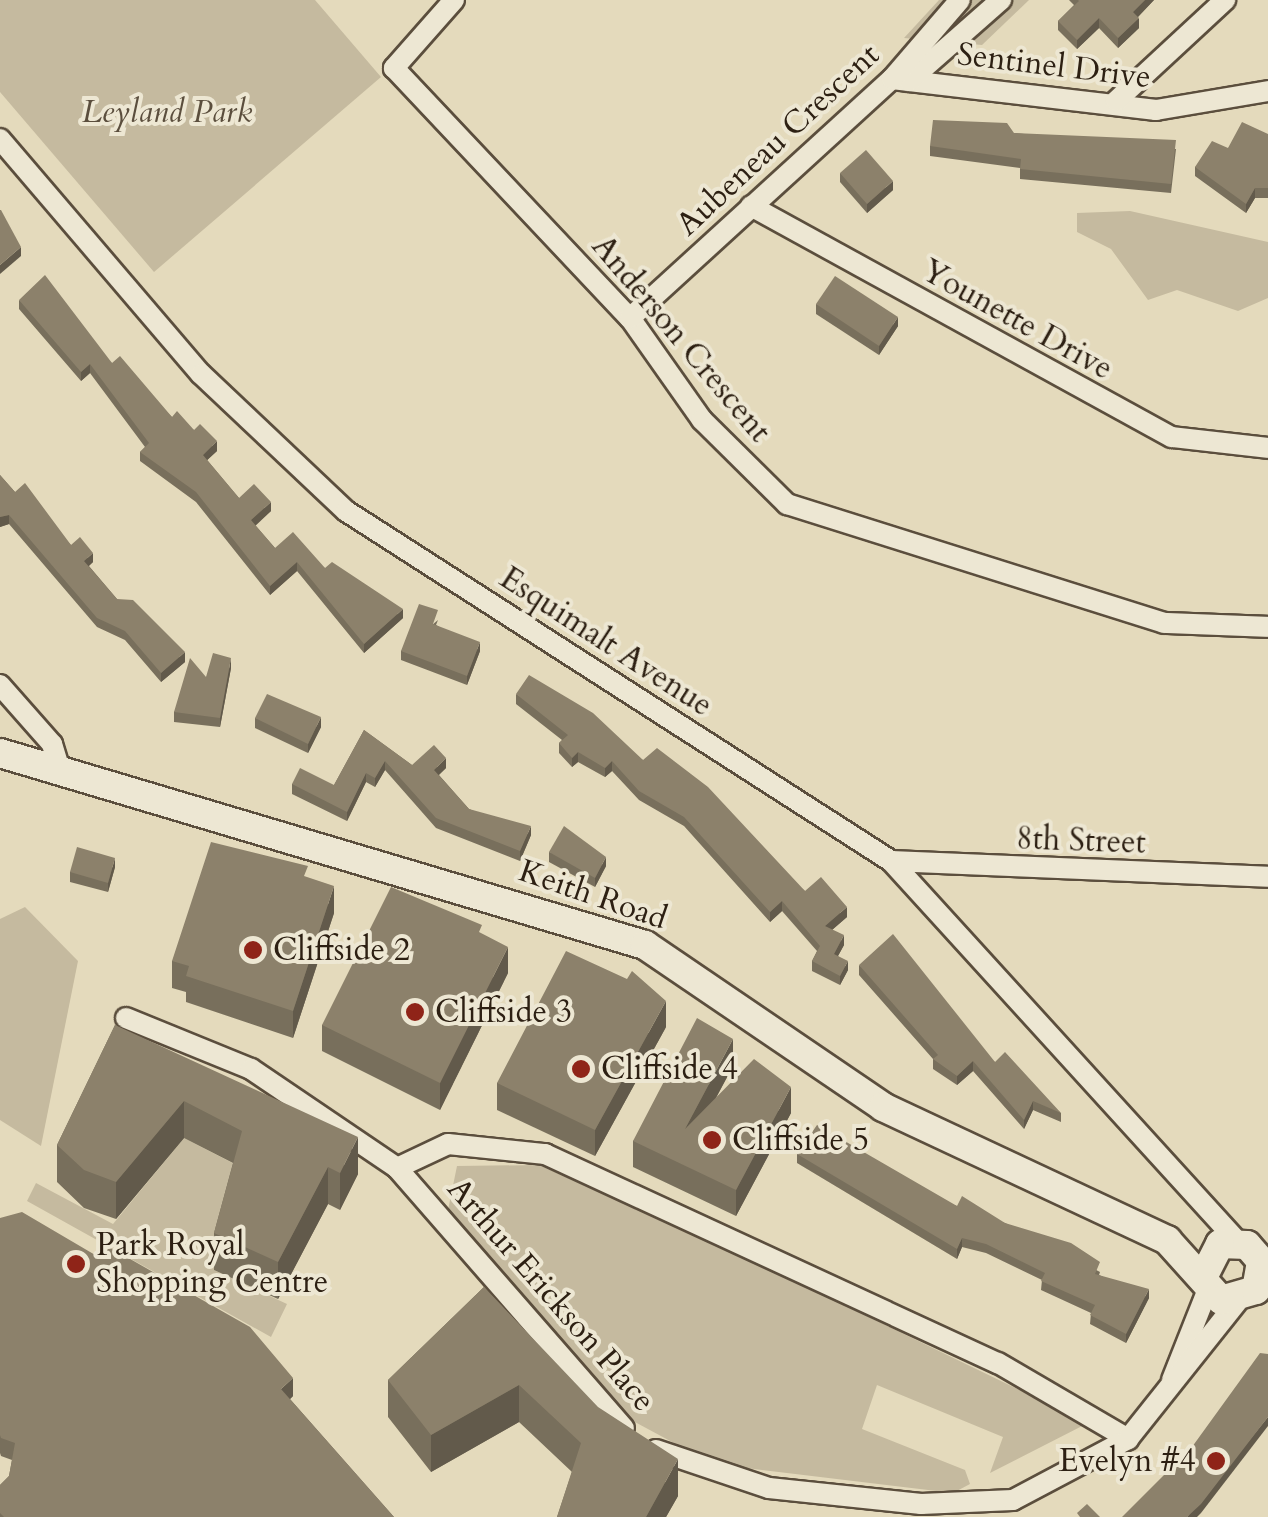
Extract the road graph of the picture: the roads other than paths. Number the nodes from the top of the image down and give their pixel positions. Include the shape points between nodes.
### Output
1 (454, 0) edge
2 (960, 0) edge
3 (1001, 0) edge
4 (1225, 0) edge
5 (901, 80) junction
6 (1268, 90) edge
7 (1116, 101) junction
8 (0, 139) edge
9 (751, 206) junction
10 (630, 318) junction
11 (1268, 448) edge
12 (1268, 627) edge
13 (0, 686) edge
14 (0, 753) edge
15 (60, 771) junction
16 (891, 861) junction
17 (1268, 878) edge
18 (126, 1018) dead end
19 (397, 1168) junction
20 (1167, 1240) junction
21 (1222, 1246) junction
22 (1205, 1284) junction
23 (1257, 1290) edge
24 (1171, 1389) junction
25 (1128, 1440) junction
26 (1016, 1509) edge

1 - 10 street, Anderson Crescent via 394,68
2 - 5 street, Aubeneau Crescent
3 - 5 street, Aubeneau Crescent
4 - 7 street
5 - 7 street, Sentinel Drive
5 - 9 street, Aubeneau Crescent
6 - 7 street, Sentinel Drive via 1156,110
8 - 16 street, Esquimalt Avenue via 201,374 346,511
9 - 10 street, Aubeneau Crescent
9 - 11 street, Younette Drive via 1172,437
10 - 12 street, Anderson Crescent via 702,420 787,504 1164,623
13 - 15 street via 52,744
14 - 15 street, Keith Road
15 - 20 street, Keith Road via 645,945 883,1107
16 - 17 street, 8th Street
16 - 21 street, Esquimalt Avenue via 1182,1190
18 - 19 street, Arthur Erickson Place via 251,1068
19 - 25 street via 448,1144 545,1154 998,1363
19 - 26 street, Arthur Erickson Place via 611,1417 660,1453 770,1488
20 - 21 street, Keith Road
20 - 22 street, Keith Road
21 - 22 street
21 - 23 street via 1255,1252
22 - 23 street
22 - 24 street, Arthur Erickson Place
23 - 24 street, Arthur Erickson Place
24 - 25 street, Arthur Erickson Place
25 - 26 street, Arthur Erickson Place

